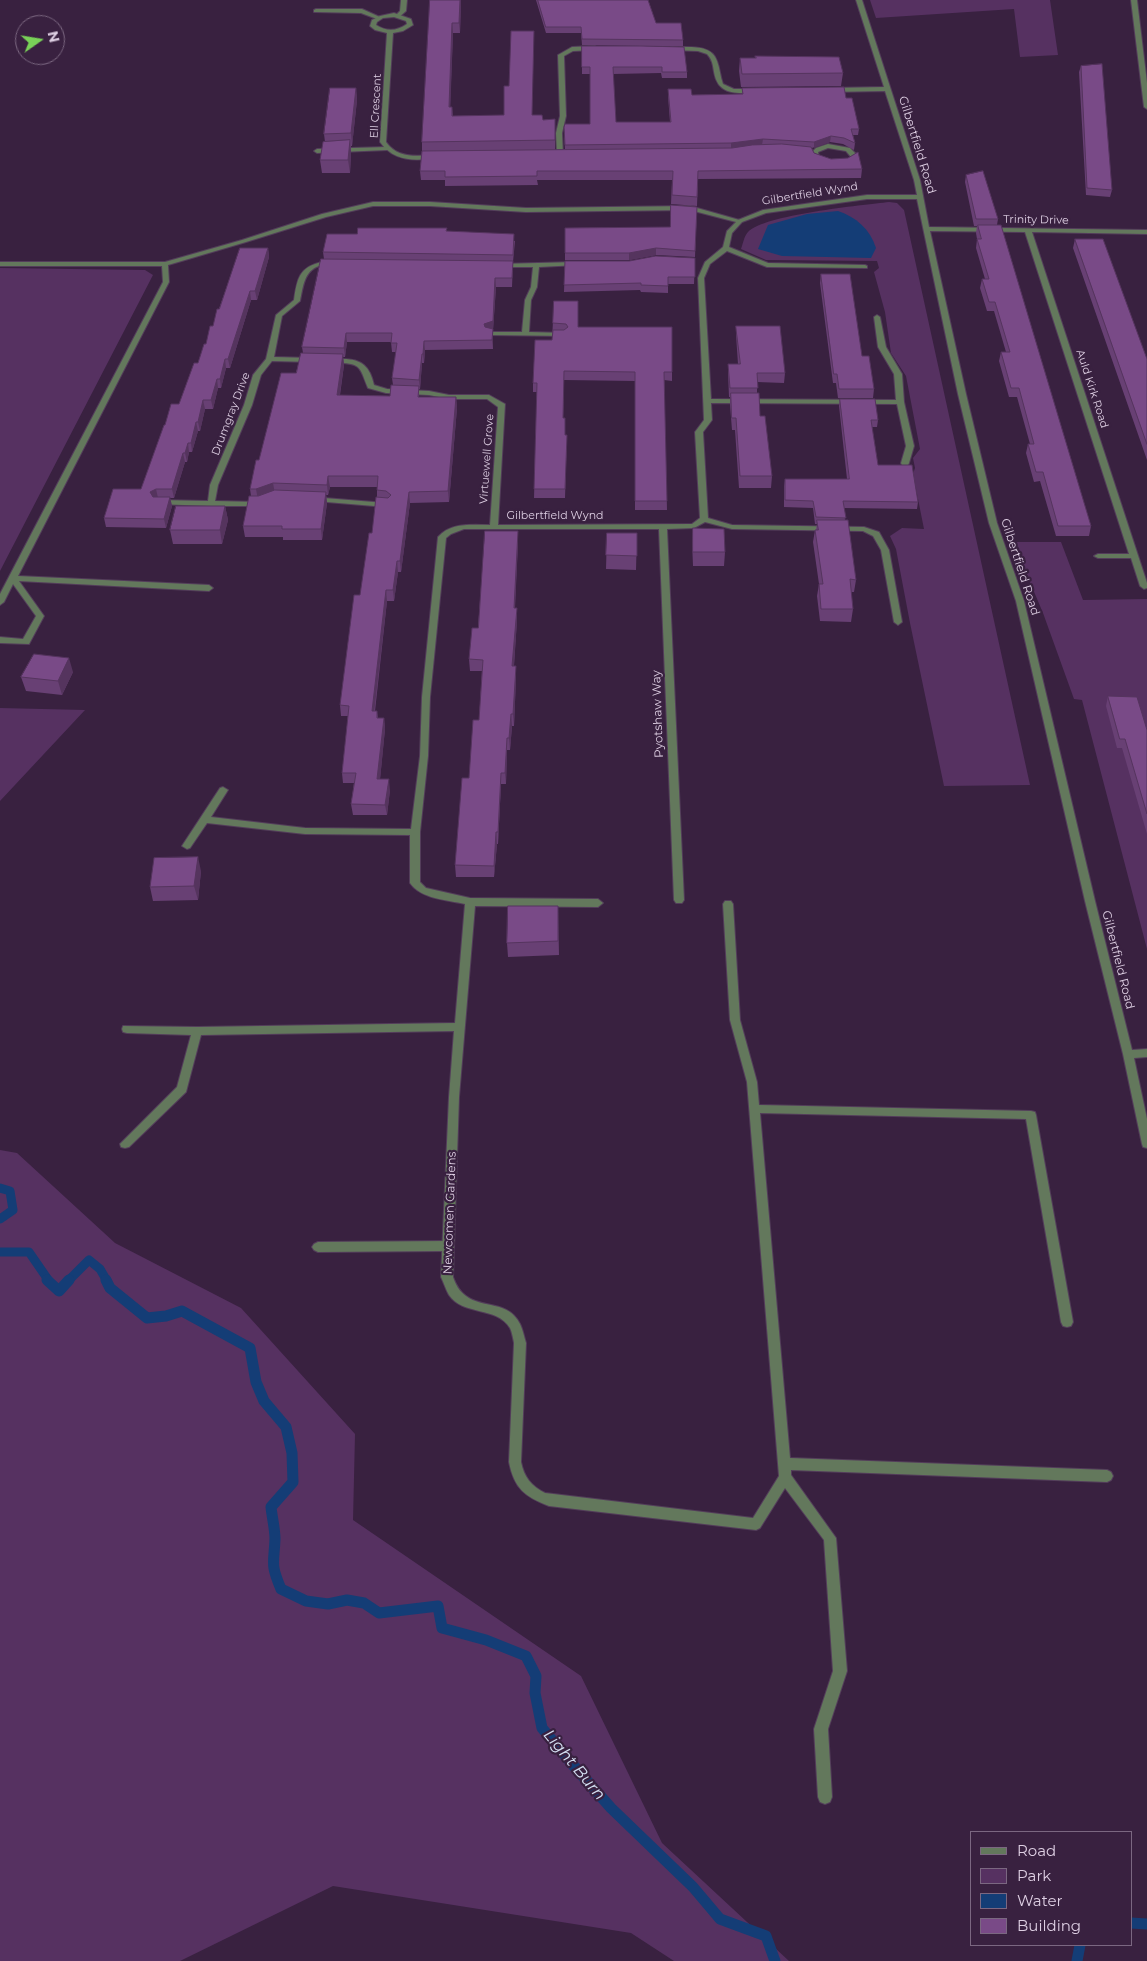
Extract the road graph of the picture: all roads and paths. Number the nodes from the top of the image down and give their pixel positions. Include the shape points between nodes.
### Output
1 (404, 0) edge
2 (859, 0) edge
3 (1134, 0) edge
4 (316, 10) dead end
5 (398, 16) junction
6 (379, 18) junction
7 (390, 32) junction
8 (604, 48) edge
9 (667, 49) edge
10 (887, 89) junction
11 (827, 90) edge
12 (759, 91) edge
13 (1147, 107) edge
14 (386, 148) junction
15 (317, 151) dead end
16 (807, 151) edge
17 (815, 152) junction
18 (569, 155) edge
19 (550, 156) edge
20 (560, 156) junction
21 (446, 157) edge
22 (921, 197) junction
23 (740, 221) junction
24 (926, 229) junction
25 (1028, 230) junction
26 (1147, 232) edge
27 (726, 248) junction
28 (698, 262) dead end
29 (342, 263) edge
30 (707, 263) junction
31 (0, 264) edge
32 (165, 264) junction
33 (582, 264) edge
34 (498, 265) edge
35 (536, 266) junction
36 (865, 266) dead end
37 (877, 317) dead end
38 (490, 334) edge
39 (525, 334) junction
40 (564, 335) edge
41 (270, 359) junction
42 (316, 360) edge
43 (325, 360) edge
44 (708, 401) junction
45 (900, 402) junction
46 (905, 463) edge
47 (310, 498) edge
48 (267, 501) edge
49 (158, 502) edge
50 (211, 504) junction
51 (386, 505) edge
52 (704, 518) junction
53 (494, 526) junction
54 (663, 527) junction
55 (1098, 556) dead end
56 (1134, 556) junction
57 (13, 578) junction
58 (1144, 586) dead end
59 (209, 588) dead end
60 (0, 602) edge
61 (898, 622) dead end
62 (0, 640) edge
63 (223, 790) dead end
64 (204, 819) junction
65 (415, 832) junction
66 (187, 846) dead end
67 (679, 900) dead end
68 (470, 902) junction
69 (598, 903) dead end
70 (728, 904) dead end
71 (460, 1027) junction
72 (127, 1029) dead end
73 (197, 1031) junction
74 (1128, 1054) junction
75 (1147, 1054) edge
76 (754, 1108) junction
77 (125, 1144) dead end
78 (1147, 1144) edge
79 (448, 1246) junction
80 (318, 1247) dead end
81 (1067, 1322) dead end
82 (784, 1470) junction
83 (1107, 1476) dead end
84 (825, 1797) dead end

1 - 5 street via 403,11
2 - 10 street, Gilbertfield Road
3 - 13 street
4 - 6 street via 362,11
5 - 6 street
5 - 7 street via 409,20 410,25
6 - 7 street via 373,26
7 - 14 street, Ell Crescent via 383,142
8 - 20 street via 572,49 562,55
9 - 12 street via 709,52 715,57 721,86 733,91
10 - 11 street
10 - 22 street, Gilbertfield Road
14 - 15 street
14 - 21 street, Ell Crescent via 398,157
16 - 17 street
17 - 17 street via 822,147 835,146 848,149 854,158 849,163 831,164 816,158
18 - 20 street
19 - 20 street
22 - 23 street, Gilbertfield Wynd via 867,197 765,211
22 - 24 street, Gilbertfield Road
23 - 27 street via 729,232
23 - 32 street via 690,208 526,210 373,204 324,215
24 - 25 street, Trinity Drive
24 - 74 street, Gilbertfield Road via 993,523 1020,601
25 - 26 street, Trinity Drive
25 - 56 street, Auld Kirk Road
27 - 30 street
27 - 36 street via 767,265
28 - 30 street
29 - 41 street, Drumgray Drive via 324,263 307,268 301,278 297,301 279,315
30 - 44 street via 701,278
31 - 32 street
32 - 57 street via 166,282
33 - 35 street
34 - 35 street
35 - 39 street
37 - 45 street via 882,347 898,374
38 - 39 street
39 - 40 street
41 - 42 street
41 - 50 street, Drumgray Drive via 257,375 248,405 214,485
43 - 53 street, Virtuewell Grove via 353,361 362,365 368,371 371,386 386,391 489,397 500,402
44 - 45 street
44 - 52 street via 708,420 699,432
45 - 46 street via 910,446
47 - 51 street
48 - 50 street via 259,504
49 - 50 street
52 - 54 street, Gilbertfield Wynd via 694,526
52 - 61 street via 732,527 864,529 876,534 885,550
53 - 54 street, Gilbertfield Wynd
53 - 65 street, Gilbertfield Wynd via 456,528 442,537
54 - 67 street, Pyotshaw Way
55 - 56 street
56 - 58 street, Auld Kirk Road
57 - 59 street
57 - 60 street
57 - 62 street via 40,616 26,642
63 - 64 street
64 - 65 street via 305,831
64 - 66 street
65 - 68 street, Gilbertfield Wynd via 415,882 423,891
68 - 69 street, Gilbertfield Wynd
68 - 71 street, Newcomen Gardens
70 - 76 street via 735,1020 752,1082
71 - 73 street
71 - 79 street, Newcomen Gardens
72 - 73 street
73 - 77 street via 182,1089
74 - 75 street
74 - 78 street, Gilbertfield Road
76 - 81 street via 1031,1115
76 - 82 street
79 - 80 street
79 - 82 street, Newcomen Gardens via 446,1277 455,1296 465,1304 505,1315 518,1332 516,1472 526,1489 549,1500 756,1524
82 - 83 street
82 - 84 street via 830,1538 840,1671 821,1729

